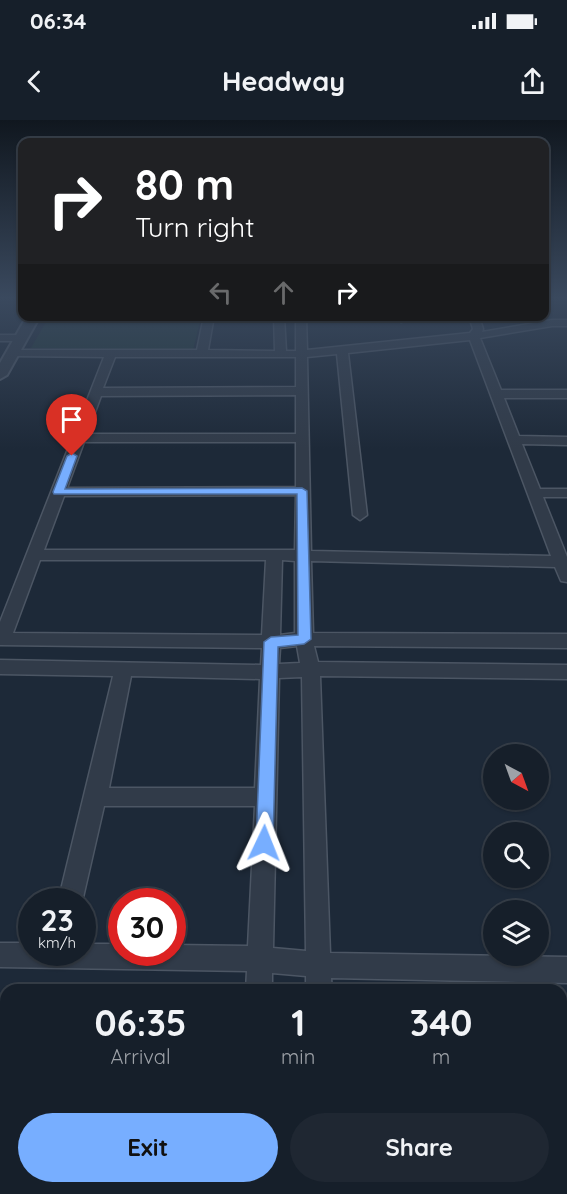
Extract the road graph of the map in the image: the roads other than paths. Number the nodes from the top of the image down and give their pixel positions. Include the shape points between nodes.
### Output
1 (16, 348) edge
2 (203, 348) edge
3 (281, 348) edge
4 (303, 348) edge
5 (367, 348) edge
6 (479, 348) edge
7 (342, 351) junction
8 (13, 353) junction
9 (111, 353) junction
10 (202, 354) junction
11 (281, 354) junction
12 (303, 354) junction
13 (0, 375) edge
14 (302, 391) junction
15 (96, 392) junction
16 (496, 394) junction
17 (567, 394) edge
18 (79, 438) junction
19 (301, 438) junction
20 (514, 440) junction
21 (567, 441) edge
22 (302, 491) junction
23 (58, 492) junction
24 (536, 493) junction
25 (567, 493) edge
26 (360, 515) dead end
27 (34, 555) junction
28 (274, 555) junction
29 (304, 556) junction
30 (565, 567) edge
31 (1, 639) edge
32 (304, 639) junction
33 (567, 641) edge
34 (271, 642) junction
35 (0, 667) edge
36 (124, 668) junction
37 (311, 669) junction
38 (271, 672) junction
39 (567, 672) edge
40 (96, 796) junction
41 (266, 797) junction
42 (73, 888) edge
43 (0, 955) edge
44 (18, 955) edge
45 (96, 955) edge
46 (260, 959) junction
47 (567, 970) edge
48 (320, 978) edge
49 (260, 984) edge

1 - 8 street
2 - 10 street
3 - 11 street
4 - 12 street
5 - 7 street
6 - 16 street
7 - 12 street
7 - 26 street
8 - 9 street
8 - 13 street
9 - 10 street
9 - 15 street
10 - 11 street
11 - 12 street
12 - 14 street
14 - 15 street
14 - 19 street
15 - 18 street
16 - 17 street
16 - 20 street
18 - 19 street
18 - 23 street
19 - 22 street
20 - 21 street
20 - 24 street
22 - 23 street
22 - 29 street
23 - 27 street
24 - 25 street
24 - 30 street
27 - 28 street
27 - 31 street
28 - 29 street
28 - 34 street
29 - 30 street
29 - 32 street
31 - 34 street
32 - 33 street
32 - 34 street
32 - 37 street
34 - 38 street
35 - 36 street
36 - 38 street
36 - 40 street
37 - 38 street
37 - 39 street
37 - 48 street
38 - 41 street
40 - 41 street
40 - 42 street
41 - 46 street
43 - 44 street
45 - 46 street
46 - 48 street
46 - 49 street
47 - 48 street

